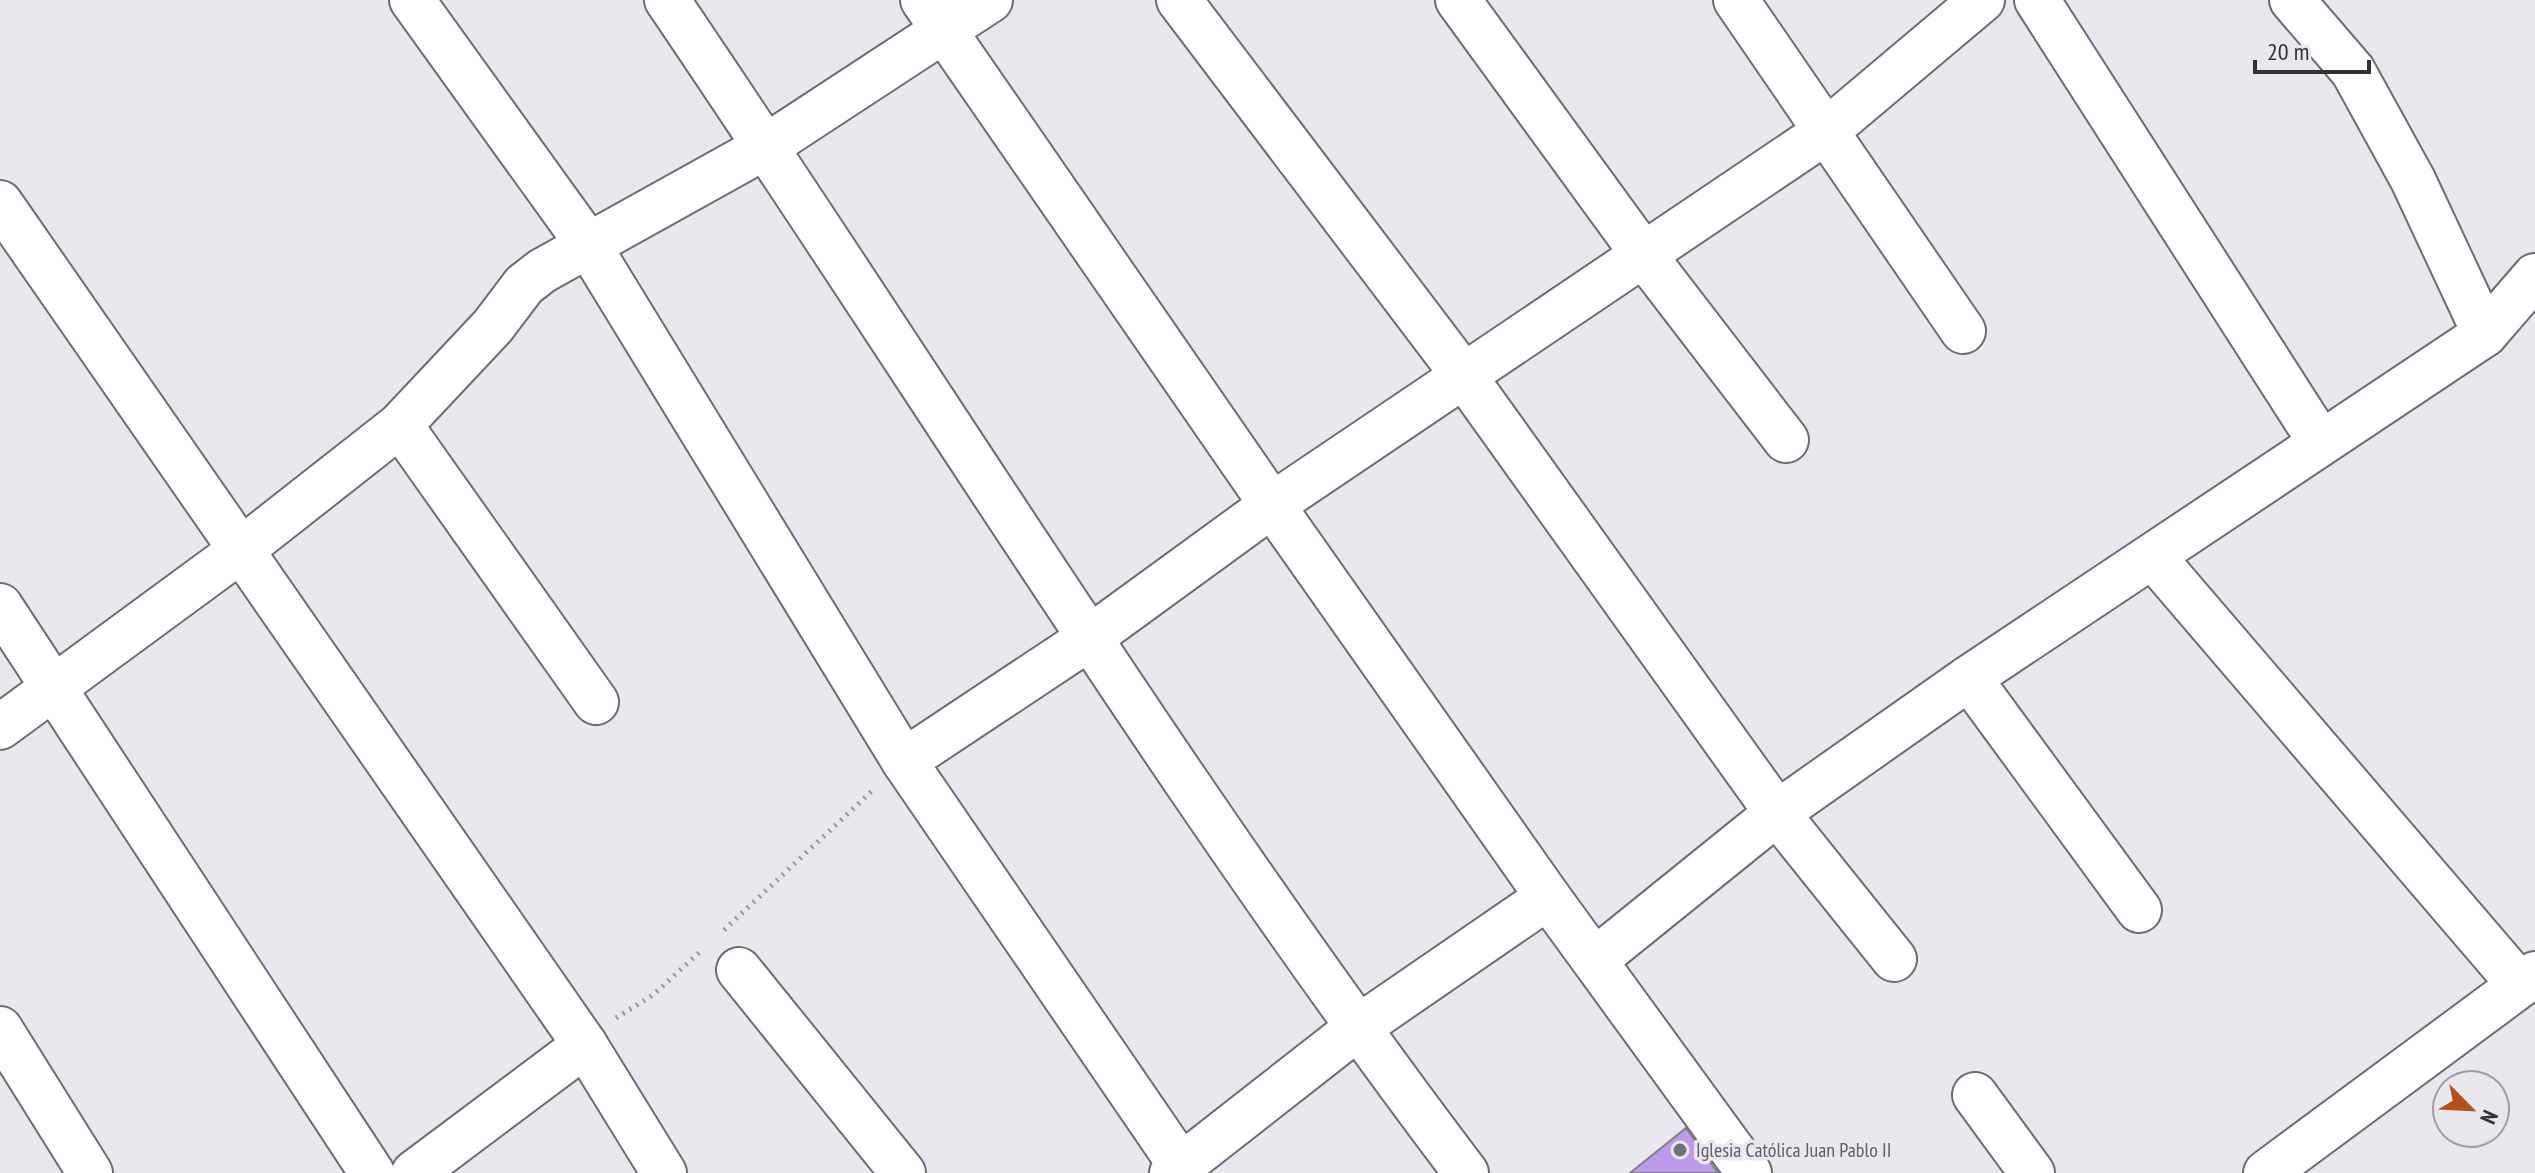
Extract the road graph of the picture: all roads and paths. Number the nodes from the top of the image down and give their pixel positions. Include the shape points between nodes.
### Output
1 (412, 0) edge
2 (667, 0) edge
3 (990, 0) edge
4 (1179, 0) edge
5 (1458, 0) edge
6 (1736, 0) edge
7 (1982, 0) edge
8 (2037, 0) edge
9 (2292, 0) edge
10 (933, 17) edge
11 (1824, 133) junction
12 (767, 146) junction
13 (0, 203) edge
14 (587, 243) junction
15 (1643, 254) junction
16 (2530, 294) edge
17 (1963, 331) dead end
18 (2485, 334) junction
19 (1464, 376) junction
20 (400, 425) junction
21 (1786, 440) dead end
22 (2321, 443) junction
23 (1272, 505) junction
24 (241, 550) junction
25 (2154, 558) junction
26 (0, 606) edge
27 (1088, 639) junction
28 (1969, 678) junction
29 (55, 690) junction
30 (596, 702) dead end
31 (0, 727) edge
32 (904, 761) junction
33 (1777, 813) junction
34 (1548, 897) junction
35 (2139, 910) dead end
36 (720, 952) junction
37 (1894, 959) dead end
38 (1595, 960) junction
39 (2527, 979) edge
40 (0, 1029) edge
41 (1356, 1029) junction
42 (585, 1045) junction
43 (1975, 1095) dead end
44 (2289, 1166) edge
45 (1180, 1171) edge
46 (90, 1173) edge
47 (372, 1173) edge
48 (414, 1173) edge
49 (664, 1173) edge
50 (903, 1173) edge
51 (1466, 1173) edge
52 (1749, 1173) edge
53 (2032, 1173) edge

1 - 14 street
2 - 12 street
3 - 10 street
4 - 19 street
5 - 15 street
6 - 11 street
7 - 11 street
8 - 22 street
9 - 18 street via 2353,71 2413,180
10 - 12 street
10 - 23 street
11 - 15 street
11 - 17 street
12 - 14 street
12 - 27 street
13 - 24 street
14 - 20 street via 524,285
14 - 32 street
15 - 19 street
15 - 21 street
16 - 18 street
18 - 22 street
19 - 23 street
19 - 33 street
20 - 24 street
20 - 30 street
22 - 25 street
23 - 27 street
23 - 34 street
24 - 29 street
24 - 42 street
25 - 28 street
25 - 39 street
26 - 29 street
27 - 32 street
27 - 41 street
28 - 33 street
28 - 35 street
29 - 31 street
29 - 47 street
32 - 36 path
32 - 45 street
33 - 37 street
33 - 38 street
34 - 38 street
34 - 41 street
36 - 42 path via 622,1013
36 - 50 street
38 - 52 street
39 - 44 street
40 - 46 street
41 - 45 street
41 - 51 street
42 - 48 street
42 - 49 street
43 - 53 street

